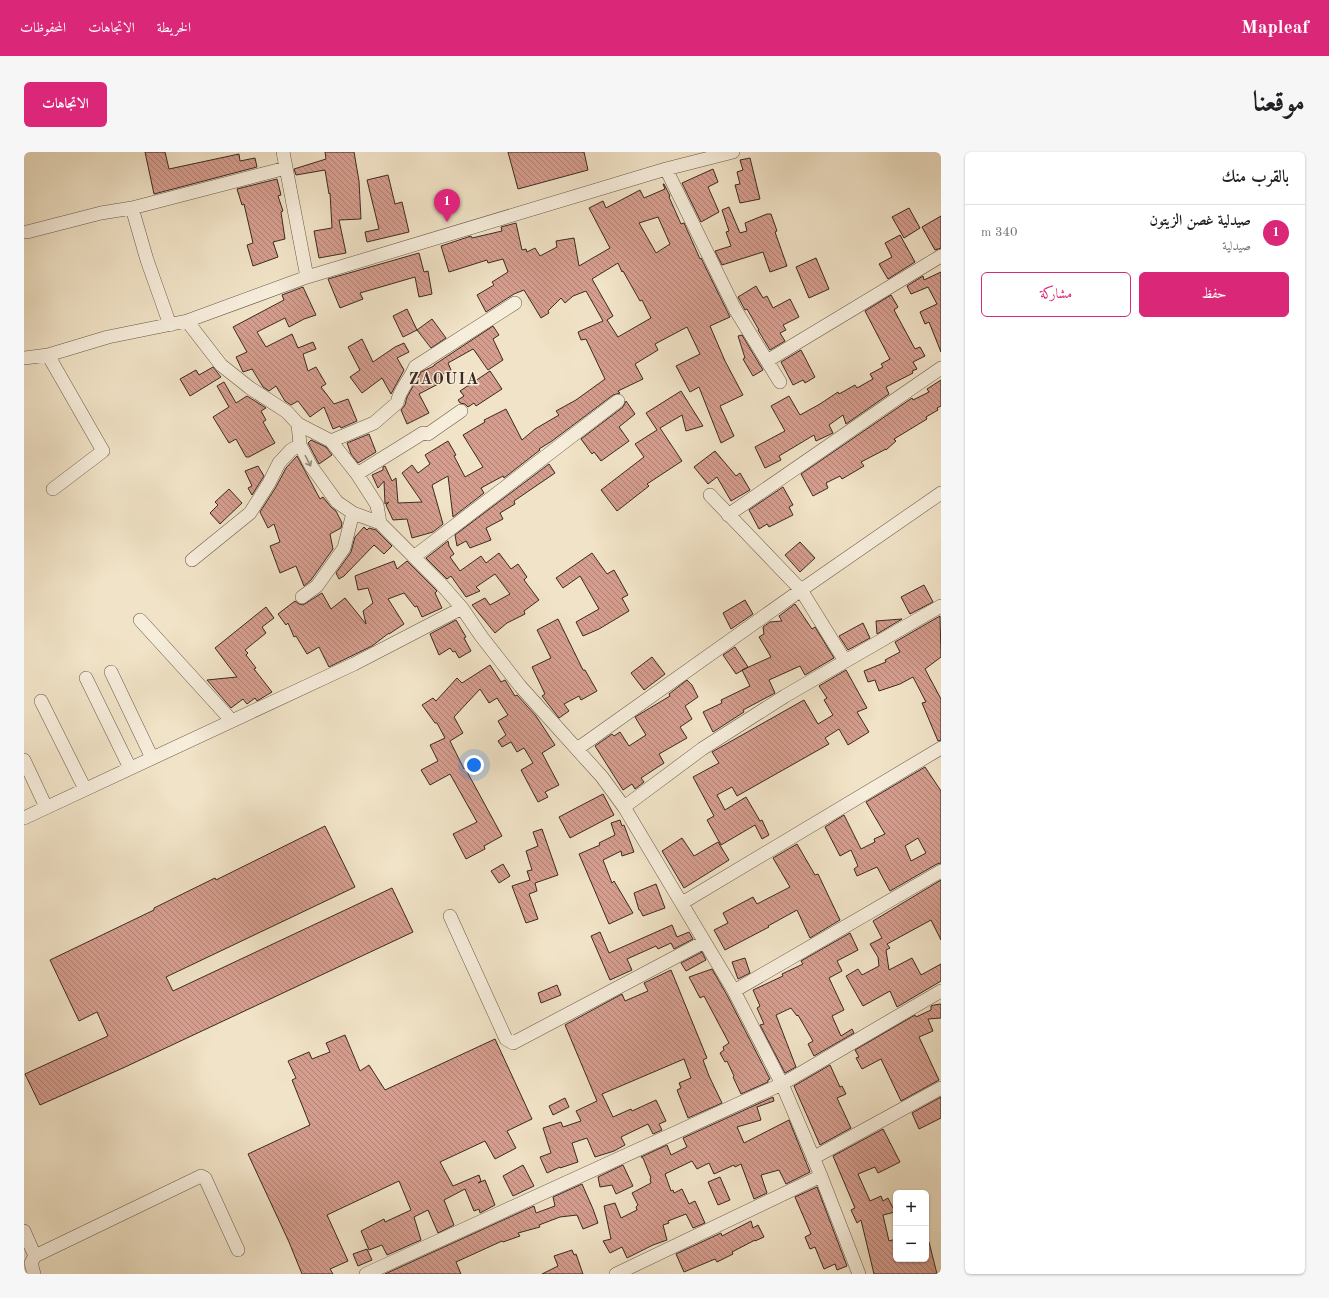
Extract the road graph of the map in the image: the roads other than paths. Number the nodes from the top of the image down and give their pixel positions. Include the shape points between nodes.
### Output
1 (283, 152) edge
2 (733, 152) edge
3 (286, 168) junction
4 (666, 169) junction
5 (132, 208) junction
6 (27, 232) dead end
7 (941, 256) edge
8 (307, 277) junction
9 (515, 302) dead end
10 (187, 321) junction
11 (170, 325) junction
12 (48, 355) junction
13 (24, 358) edge
14 (766, 361) junction
15 (941, 368) edge
16 (780, 382) dead end
17 (618, 401) dead end
18 (461, 412) dead end
19 (298, 424) junction
20 (331, 442) junction
21 (300, 445) junction
22 (357, 474) junction
23 (53, 489) dead end
24 (941, 493) edge
25 (710, 496) dead end
26 (353, 514) junction
27 (728, 515) junction
28 (380, 523) junction
29 (415, 556) junction
30 (192, 560) dead end
31 (801, 590) junction
32 (302, 597) dead end
33 (941, 606) edge
34 (462, 608) junction
35 (140, 620) dead end
36 (845, 661) junction
37 (111, 672) dead end
38 (86, 678) dead end
39 (41, 702) dead end
40 (232, 721) junction
41 (941, 748) edge
42 (577, 749) junction
43 (152, 758) junction
44 (24, 760) edge
45 (130, 768) junction
46 (85, 789) junction
47 (46, 807) junction
48 (624, 808) junction
49 (24, 818) edge
50 (941, 871) edge
51 (682, 903) junction
52 (450, 916) dead end
53 (704, 942) junction
54 (941, 991) edge
55 (734, 992) junction
56 (782, 1084) junction
57 (941, 1088) edge
58 (813, 1158) junction
59 (821, 1176) junction
60 (24, 1231) edge
61 (238, 1250) dead end
62 (35, 1256) junction
63 (856, 1273) edge
64 (34, 1274) edge
65 (366, 1274) edge
66 (616, 1274) edge

1 - 3 street
2 - 4 street
3 - 5 street
3 - 8 street
4 - 8 street
4 - 14 street via 735,310
5 - 6 street via 101,213
5 - 11 street
7 - 14 street
8 - 10 street
9 - 20 street via 415,367 412,376 398,395 397,403 374,423
10 - 11 street
10 - 19 street via 221,365 287,412
11 - 12 street via 108,337
12 - 13 street
12 - 23 street via 102,451
14 - 16 street
15 - 27 street
17 - 29 street
18 - 22 street
19 - 20 street
19 - 21 street
20 - 22 street
21 -> 26 street via 311,466 337,502
21 - 30 street via 291,450 279,463 250,513
22 - 28 street via 377,505
24 - 31 street
25 - 27 street
26 - 28 street
26 - 32 street via 344,548 317,586
27 - 31 street
28 - 29 street
29 - 34 street
31 - 36 street
31 - 42 street
33 - 36 street
34 - 40 street via 354,664
34 - 42 street via 520,686
35 - 40 street
36 - 48 street via 702,749
37 - 43 street
38 - 45 street
39 - 46 street
40 - 43 street
41 - 51 street
42 - 48 street via 602,777
43 - 45 street
44 - 47 street
45 - 46 street
46 - 47 street
47 - 49 street
48 - 51 street
50 - 55 street
51 - 53 street
52 - 53 street via 506,1039 514,1043
53 - 55 street
54 - 56 street
55 - 56 street
56 - 58 street
56 - 65 street
57 - 58 street
58 - 59 street
59 - 63 street
59 - 66 street
60 - 62 street
61 - 62 street via 205,1178 201,1176
62 - 64 street via 31,1262

